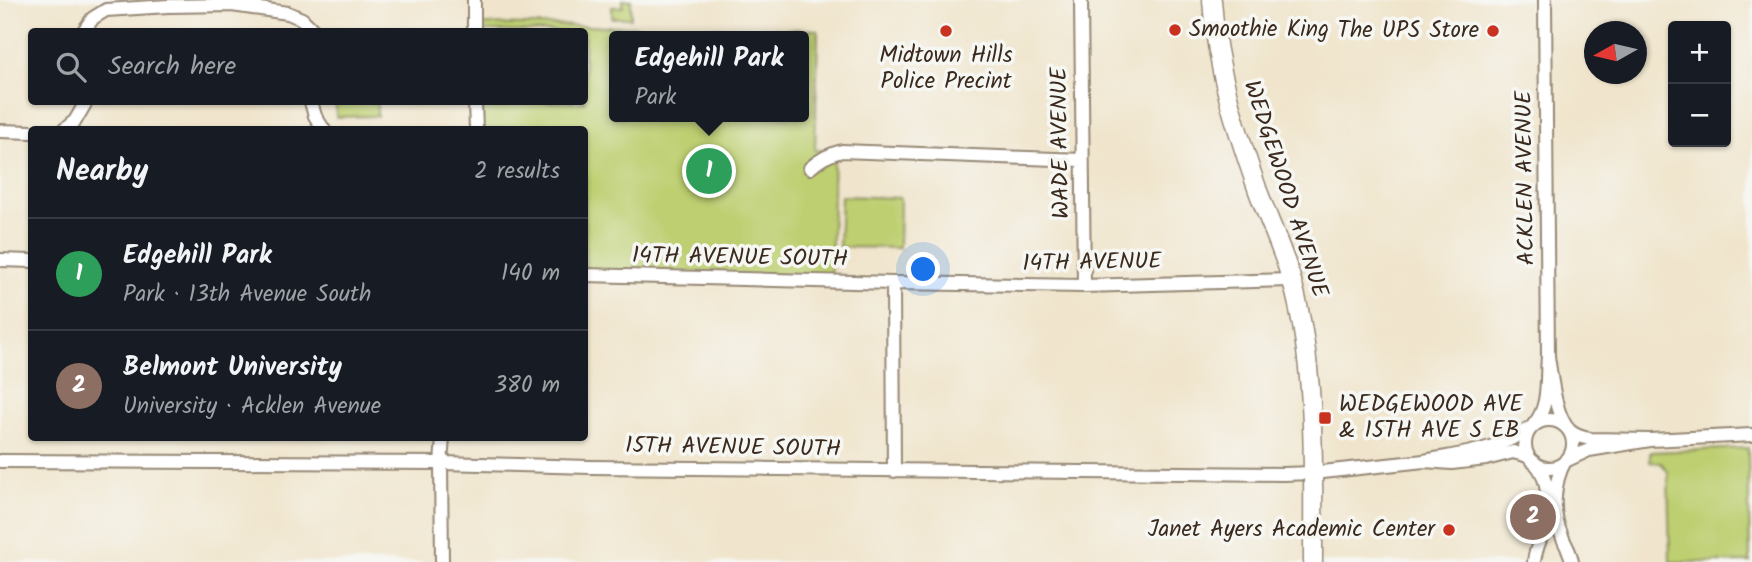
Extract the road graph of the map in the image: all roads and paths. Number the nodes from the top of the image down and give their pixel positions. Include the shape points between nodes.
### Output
1 (474, 0) edge
2 (1080, 0) edge
3 (1212, 0) edge
4 (1545, 0) edge
5 (86, 28) edge
6 (313, 28) edge
7 (474, 28) edge
8 (84, 105) edge
9 (312, 105) edge
10 (475, 105) edge
11 (69, 126) edge
12 (321, 126) edge
13 (476, 126) edge
14 (0, 131) edge
15 (28, 132) edge
16 (1082, 160) junction
17 (810, 168) dead end
18 (0, 260) edge
19 (28, 261) edge
20 (588, 275) edge
21 (1291, 280) junction
22 (894, 283) junction
23 (1084, 286) junction
24 (1548, 356) junction
25 (1532, 426) junction
26 (1568, 429) junction
27 (1752, 435) edge
28 (1650, 440) junction
29 (443, 441) edge
30 (1531, 459) junction
31 (0, 461) edge
32 (1424, 461) junction
33 (1565, 461) junction
34 (441, 463) junction
35 (894, 471) junction
36 (1313, 473) junction
37 (1571, 557) edge
38 (1535, 558) edge
39 (442, 562) edge
40 (1313, 562) edge

1 - 7 street
2 - 16 street, WADE AVENUE
3 - 21 main road, WEDGEWOOD AVENUE via 1226,95
4 - 24 street, ACKLEN AVENUE
5 - 6 street via 106,10 219,4 288,13
8 - 11 street
9 - 12 street
10 - 13 street
14 - 15 street
16 - 17 street via 842,151
16 - 23 street, WADE AVENUE
18 - 19 street
20 - 22 street, 14TH AVENUE SOUTH
21 - 23 street, 14TH AVENUE
21 - 36 main road, WEDGEWOOD AVENUE via 1309,376
22 - 23 street, 14TH AVENUE
22 - 35 street
24 - 25 street, ACKLEN AVENUE via 1544,405
24 - 26 street, ACKLEN AVENUE via 1556,403
25 - 26 street via 1553,420
25 - 30 street via 1525,440
25 - 32 street, 15TH AVENUE SOUTH via 1497,446
26 - 28 street via 1587,439
26 - 33 street via 1573,443
27 - 28 street
28 - 33 street via 1589,450
29 - 34 street
30 - 32 street, 15TH AVENUE SOUTH via 1513,452 1452,463
30 - 33 street via 1547,468
30 - 38 street via 1541,470 1547,497 1546,523
31 - 34 street, 15TH AVENUE SOUTH
32 - 36 street, 15TH AVENUE SOUTH
33 - 37 street via 1556,483 1556,513
34 - 35 street, 15TH AVENUE SOUTH
34 - 39 street
35 - 36 street, 15TH AVENUE SOUTH
36 - 40 main road, WEDGEWOOD AVENUE
37 - 38 street via 1563,544 1554,542 1543,545

